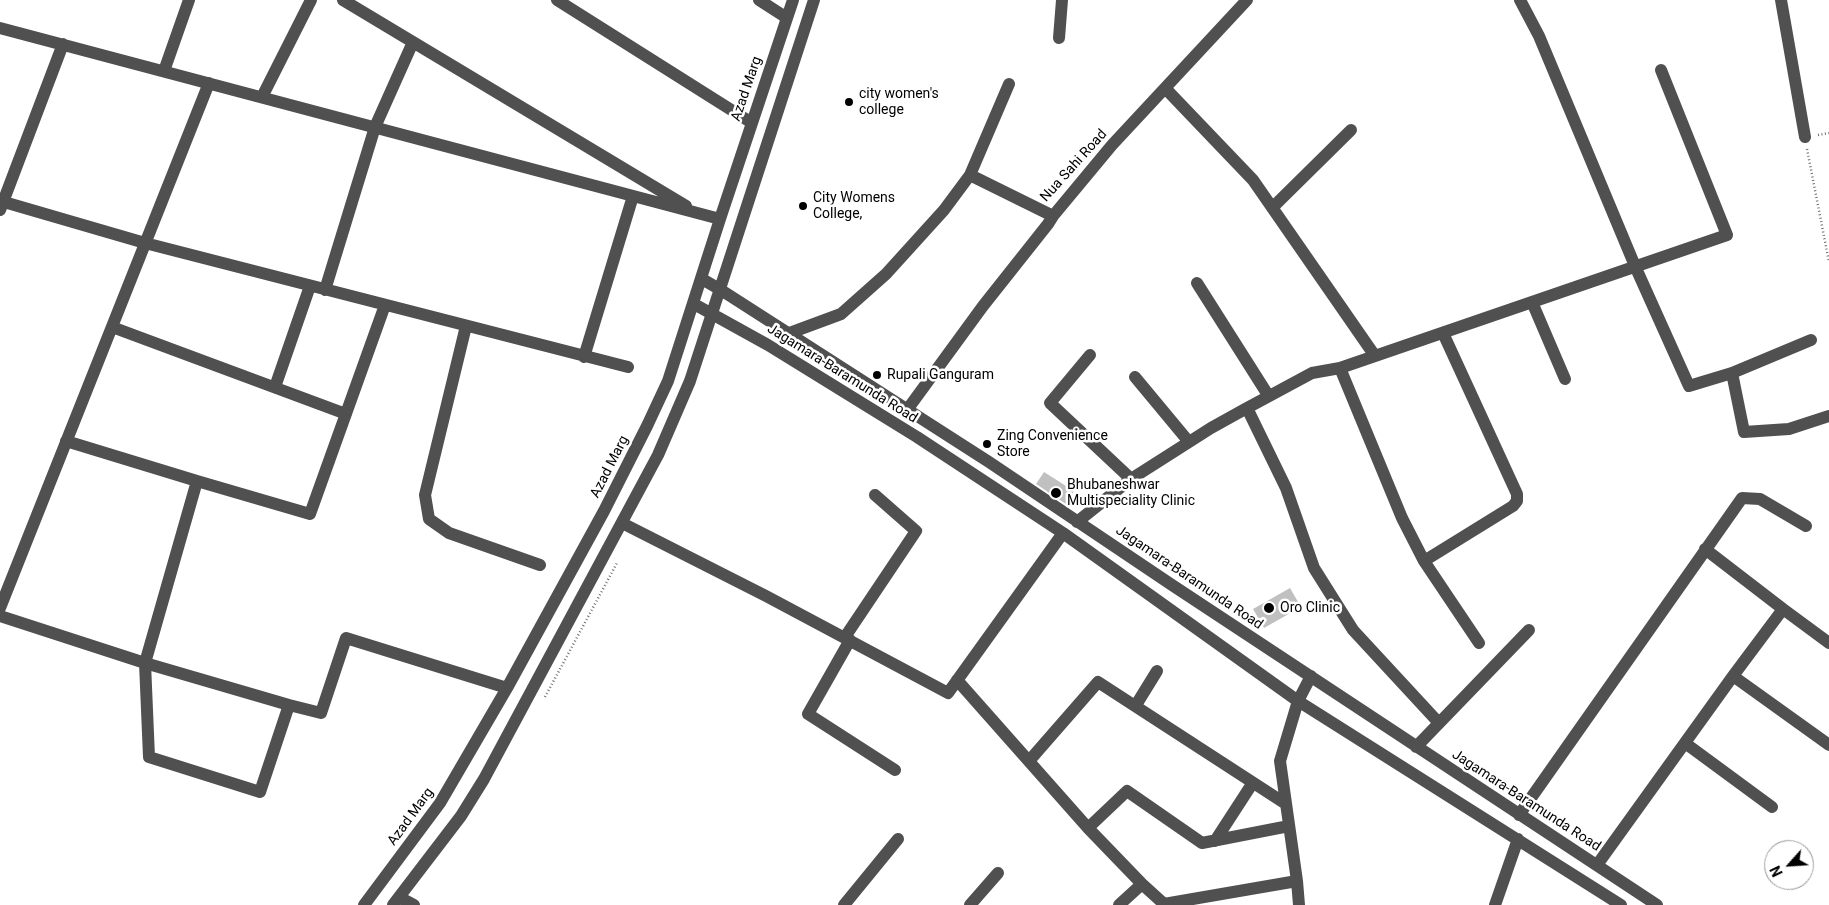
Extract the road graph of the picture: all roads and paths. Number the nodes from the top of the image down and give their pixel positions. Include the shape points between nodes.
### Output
1 (189, 0) edge
2 (311, 0) edge
3 (343, 0) edge
4 (557, 0) edge
5 (759, 0) edge
6 (793, 0) edge
7 (814, 0) edge
8 (1062, 0) edge
9 (1247, 0) edge
10 (1520, 0) edge
11 (1781, 0) edge
12 (787, 18) junction
13 (0, 28) edge
14 (1059, 38) dead end
15 (412, 42) junction
16 (63, 44) junction
17 (1662, 70) dead end
18 (164, 71) junction
19 (209, 83) junction
20 (1009, 84) dead end
21 (1165, 88) junction
22 (262, 97) junction
23 (752, 123) junction
24 (375, 127) junction
25 (1351, 130) dead end
26 (1805, 137) joint
27 (970, 175) junction
28 (633, 196) junction
29 (2, 206) edge
30 (1272, 206) junction
31 (699, 214) junction
32 (1053, 216) junction
33 (720, 218) junction
34 (145, 243) junction
35 (1829, 262) edge
36 (1635, 266) junction
37 (702, 280) junction
38 (1197, 282) dead end
39 (310, 286) junction
40 (326, 290) junction
41 (721, 290) junction
42 (1532, 302) junction
43 (694, 304) junction
44 (385, 305) junction
45 (713, 314) junction
46 (466, 326) junction
47 (112, 327) junction
48 (1443, 333) junction
49 (788, 334) junction
50 (1811, 340) dead end
51 (1090, 355) dead end
52 (1375, 356) junction
53 (584, 357) junction
54 (628, 368) dead end
55 (1340, 368) junction
56 (1732, 373) junction
57 (1135, 377) dead end
58 (1565, 379) dead end
59 (275, 387) junction
60 (1268, 395) junction
61 (1247, 408) junction
62 (907, 410) junction
63 (346, 414) junction
64 (1829, 416) edge
65 (66, 441) junction
66 (1189, 442) junction
67 (1131, 479) junction
68 (197, 481) junction
69 (875, 495) dead end
70 (1077, 522) junction
71 (622, 523) junction
72 (1806, 526) dead end
73 (1063, 533) junction
74 (1705, 549) junction
75 (1424, 560) junction
76 (540, 565) dead end
77 (0, 608) edge
78 (1783, 609) junction
79 (0, 616) edge
80 (1530, 630) dead end
81 (847, 639) junction
82 (1479, 643) dead end
83 (1829, 643) edge
84 (145, 663) junction
85 (1157, 671) dead end
86 (1311, 676) junction
87 (1733, 676) junction
88 (957, 680) junction
89 (507, 688) junction
90 (1298, 701) junction
91 (290, 704) junction
92 (1136, 705) junction
93 (1438, 723) junction
94 (1685, 743) junction
95 (1829, 745) edge
96 (1416, 747) junction
97 (1028, 761) junction
98 (896, 770) dead end
99 (1252, 784) junction
100 (1286, 804) junction
101 (1772, 807) dead end
102 (1519, 815) junction
103 (1290, 826) junction
104 (1088, 828) junction
105 (898, 839) dead end
106 (1518, 839) junction
107 (1215, 841) junction
108 (1597, 866) junction
109 (998, 873) dead end
110 (1297, 880) junction
111 (1142, 884) junction
112 (396, 901) edge
113 (364, 905) edge
114 (414, 905) edge
115 (844, 905) edge
116 (970, 905) edge
117 (1119, 905) edge
118 (1299, 905) edge
119 (1495, 905) edge
120 (1621, 905) edge
121 (1657, 905) edge

1 - 18 street
2 - 22 street
3 - 15 street
4 - 23 street
5 - 12 street
6 - 12 street, Azad Marg
7 - 41 street
8 - 14 street
9 - 21 street, Nua Sahi Road
10 - 36 street via 1539,36
11 - 26 street
12 - 23 street, Azad Marg
13 - 16 street
15 - 24 street
15 - 31 street
16 - 18 street
16 - 29 street
17 - 36 street via 1727,235
18 - 19 street
19 - 22 street
19 - 34 street
20 - 27 street
21 - 30 street via 1253,180
21 - 32 street, Nua Sahi Road
22 - 24 street
23 - 33 street, Azad Marg
24 - 28 street
24 - 40 street
25 - 30 street
26 - 35 path
27 - 32 street, Nua Sahi Road
27 - 49 street via 944,210 886,274 841,314
28 - 31 street
28 - 53 street
29 - 34 street
30 - 52 street
31 - 33 street
32 - 62 street
33 - 37 street, Azad Marg
34 - 39 street
34 - 47 street
36 - 42 street
36 - 56 street via 1689,386
37 - 41 street, Jagamara-Baramunda Road
37 - 43 street, Azad Marg
38 - 60 street
39 - 40 street
39 - 59 street
40 - 44 street
41 - 45 street
41 - 49 street, Jagamara-Baramunda Road
42 - 48 street
42 - 58 street
43 - 45 street, Jagamara-Baramunda Road
43 - 89 street, Azad Marg via 668,381 648,426
44 - 46 street
44 - 63 street
45 - 71 street via 687,389 658,455
45 - 73 street, Jagamara-Baramunda Road via 917,437
46 - 53 street
46 - 76 street via 425,495 429,519 449,533
47 - 59 street
47 - 65 street
48 - 52 street
48 - 75 street via 1517,494 1517,501
49 - 62 street, Jagamara-Baramunda Road
50 - 56 street
51 - 67 street via 1050,403
52 - 55 street
53 - 54 street
55 - 60 street via 1312,372
55 - 75 street via 1402,518
56 - 64 street via 1744,432 1789,429
57 - 66 street
59 - 63 street
60 - 61 street
61 - 66 street
61 - 93 street via 1286,488 1314,568 1353,630
62 - 70 street, Jagamara-Baramunda Road
63 - 68 street via 310,514
65 - 68 street
65 - 77 street
66 - 67 street
67 - 70 street
68 - 84 street
69 - 81 street via 916,530
70 - 86 street, Jagamara-Baramunda Road
71 - 81 street
71 - 112 street via 484,778 461,816
72 - 74 street via 1760,499 1742,498
73 - 88 street
73 - 90 street, Jagamara-Baramunda Road
74 - 78 street
74 - 102 street
75 - 82 street
78 - 83 street
78 - 87 street
79 - 84 street
80 - 93 street
81 - 88 street via 948,693
81 - 98 street via 808,714
84 - 91 street
84 - 91 street via 149,757 260,792
85 - 92 street
86 - 90 street
86 - 96 street, Jagamara-Baramunda Road
87 - 94 street
87 - 95 street
88 - 97 street
89 - 91 street via 346,638 321,713
89 - 113 street, Azad Marg via 440,803
90 - 100 street via 1280,761
90 - 106 street, Jagamara-Baramunda Road
92 - 97 street via 1098,682
92 - 99 street
93 - 96 street
94 - 101 street
94 - 108 street
96 - 102 street, Jagamara-Baramunda Road
97 - 104 street
99 - 100 street
99 - 107 street
100 - 103 street
102 - 108 street, Jagamara-Baramunda Road
103 - 107 street
103 - 110 street
104 - 107 street via 1128,791 1202,843
104 - 111 street
105 - 115 street
106 - 119 street
106 - 120 street, Jagamara-Baramunda Road
108 - 121 street, Jagamara-Baramunda Road
109 - 116 street
110 - 111 street via 1164,904
110 - 118 street
111 - 117 street
112 - 114 street

